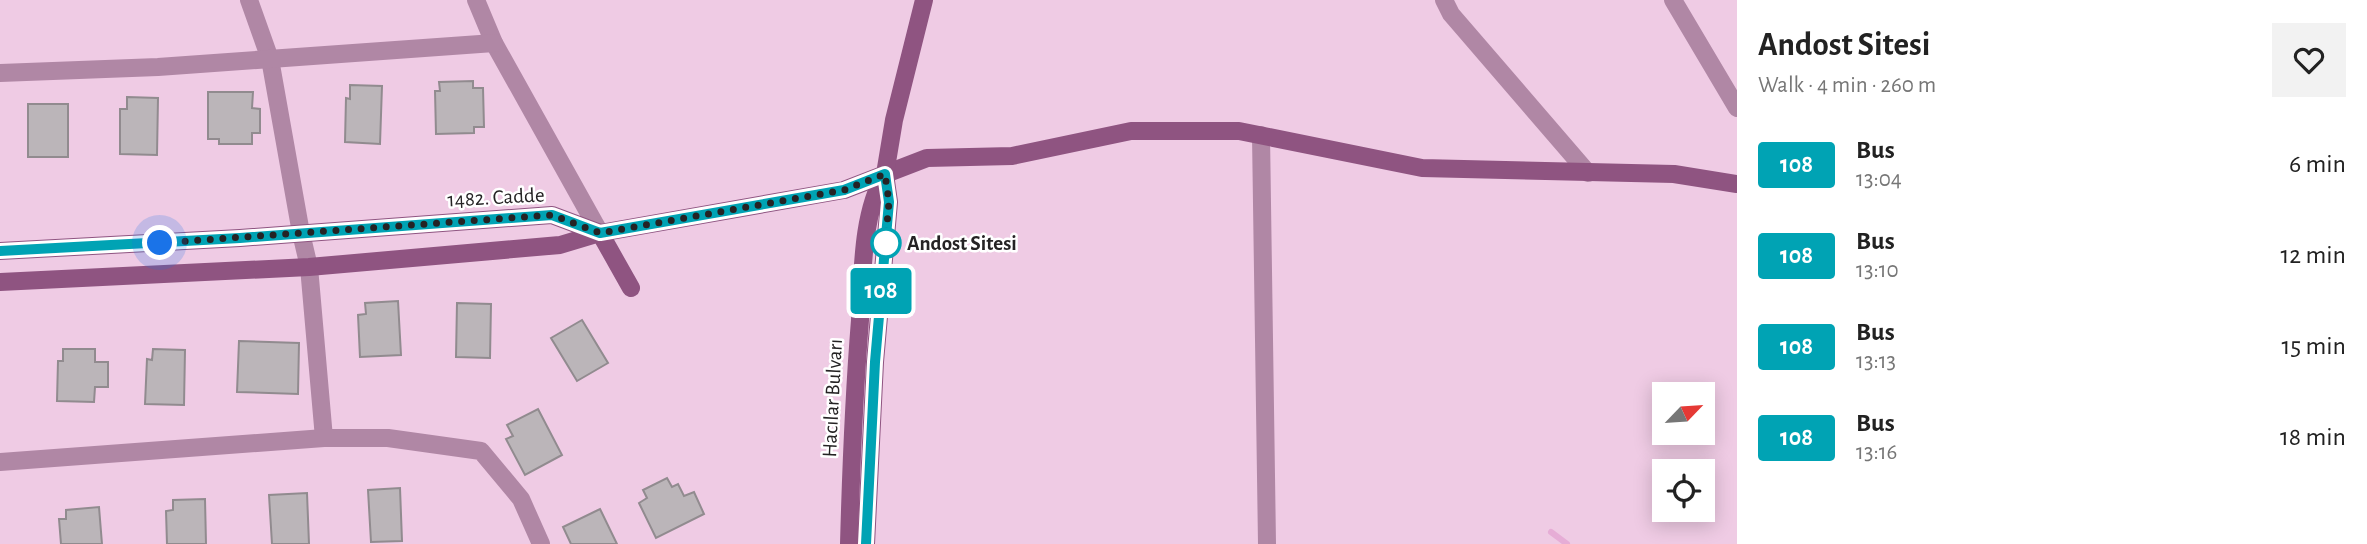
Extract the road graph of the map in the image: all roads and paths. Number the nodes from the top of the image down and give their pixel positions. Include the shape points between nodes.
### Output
1 (249, 0) edge
2 (475, 0) edge
3 (924, 0) edge
4 (1444, 0) edge
5 (1673, 0) edge
6 (494, 43) junction
7 (270, 59) junction
8 (0, 73) edge
9 (1737, 108) edge
10 (1261, 135) junction
11 (1588, 173) junction
12 (885, 174) junction
13 (1737, 184) edge
14 (300, 233) junction
15 (600, 233) junction
16 (0, 251) edge
17 (309, 267) junction
18 (0, 282) edge
19 (631, 288) dead end
20 (324, 438) junction
21 (0, 462) edge
22 (541, 544) edge
23 (849, 544) edge
24 (866, 544) edge
25 (1267, 544) edge

1 - 7 street
2 - 6 street
3 - 12 street, Hacılar Bulvarı
4 - 11 street via 1451,14
5 - 9 street
6 - 7 street
6 - 15 street
7 - 8 street
7 - 14 street
10 - 11 street via 1422,169
10 - 12 street via 1131,131 1012,156 928,158
10 - 25 street
11 - 13 street via 1674,174
12 - 15 street via 844,190
12 - 23 street, Hacılar Bulvarı via 872,201 863,270
12 - 24 street, Hacılar Bulvarı via 889,202
14 - 15 street, 1482. Cadde via 552,215
14 - 16 street, 1482. Cadde
14 - 17 street
15 - 17 street via 560,245
15 - 19 street
17 - 18 street
17 - 20 street
20 - 21 street
20 - 22 street via 387,438 481,451 521,499

